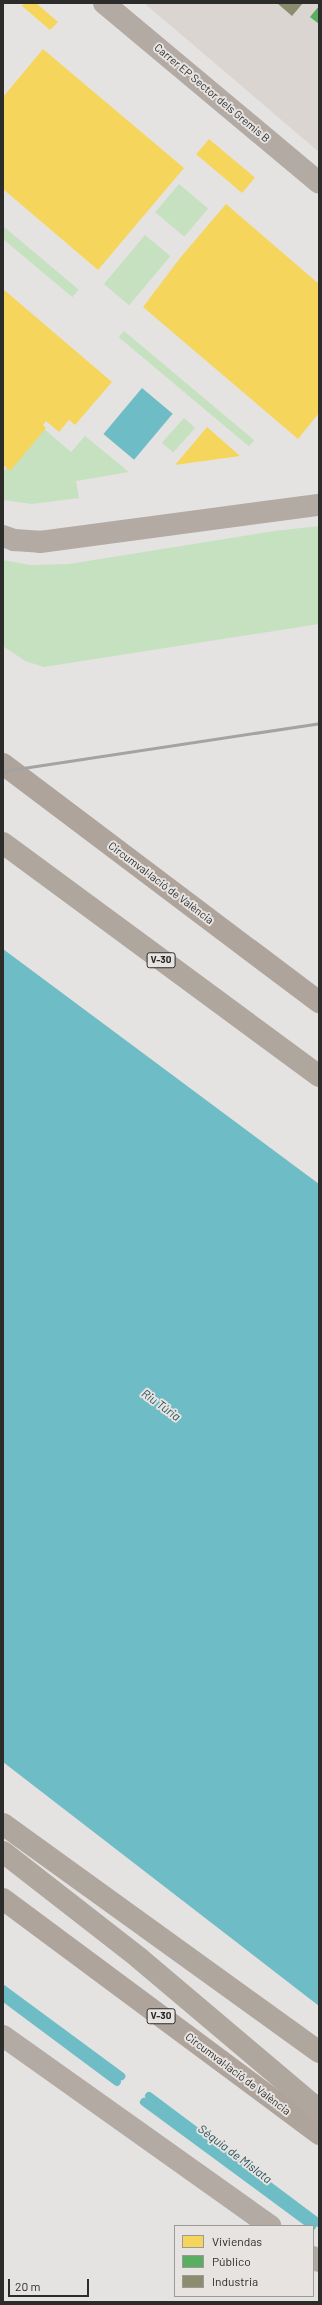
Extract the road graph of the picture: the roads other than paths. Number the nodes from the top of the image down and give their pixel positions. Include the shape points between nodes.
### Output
1 (104, 3) edge
2 (319, 183) edge
3 (319, 505) edge
4 (3, 536) edge
5 (3, 764) edge
6 (3, 844) edge
7 (319, 1002) edge
8 (319, 1076) edge
9 (3, 1824) edge
10 (3, 1852) edge
11 (3, 1899) edge
12 (3, 2036) edge
13 (319, 2052) edge
14 (319, 2110) edge
15 (319, 2134) edge
16 (269, 2225) edge

1 - 2 street, Carrer EP Sector dels Gremis B
3 - 4 street via 40,542 14,540
5 - 7 highway, Circumval·lació de València
6 - 8 highway, V-30
9 - 13 highway
10 - 14 highway via 138,1958
11 - 15 highway, Circumval·lació de València / V-30
12 - 16 street

